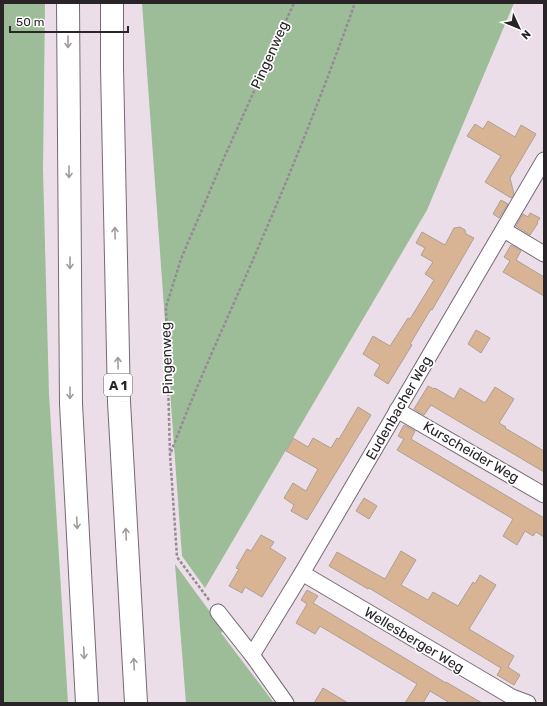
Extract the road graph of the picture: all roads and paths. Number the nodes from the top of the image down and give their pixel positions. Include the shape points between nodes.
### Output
1 (68, 3) edge
2 (112, 3) edge
3 (294, 3) edge
4 (355, 3) edge
5 (544, 160) edge
6 (504, 230) junction
7 (544, 254) edge
8 (398, 410) junction
9 (170, 454) junction
10 (544, 495) edge
11 (302, 573) junction
12 (218, 612) joint
13 (252, 655) junction
14 (87, 703) edge
15 (136, 703) edge
16 (286, 703) edge
17 (528, 703) edge

1 -> 14 highway via 70,404
15 -> 2 highway, A 1 via 118,402
3 - 9 path, Pingenweg via 223,160 182,259 166,307
4 - 9 path via 333,65 268,226 187,409
5 - 6 street, Eudenbacher Weg
6 - 7 street
6 - 8 street, Eudenbacher Weg
8 - 10 street, Kurscheider Weg
8 - 11 street, Eudenbacher Weg
9 - 12 path, Pingenweg via 177,557
11 - 13 street, Eudenbacher Weg
11 - 17 street, Wellesberger Weg via 512,697
12 - 13 street
13 - 16 street

